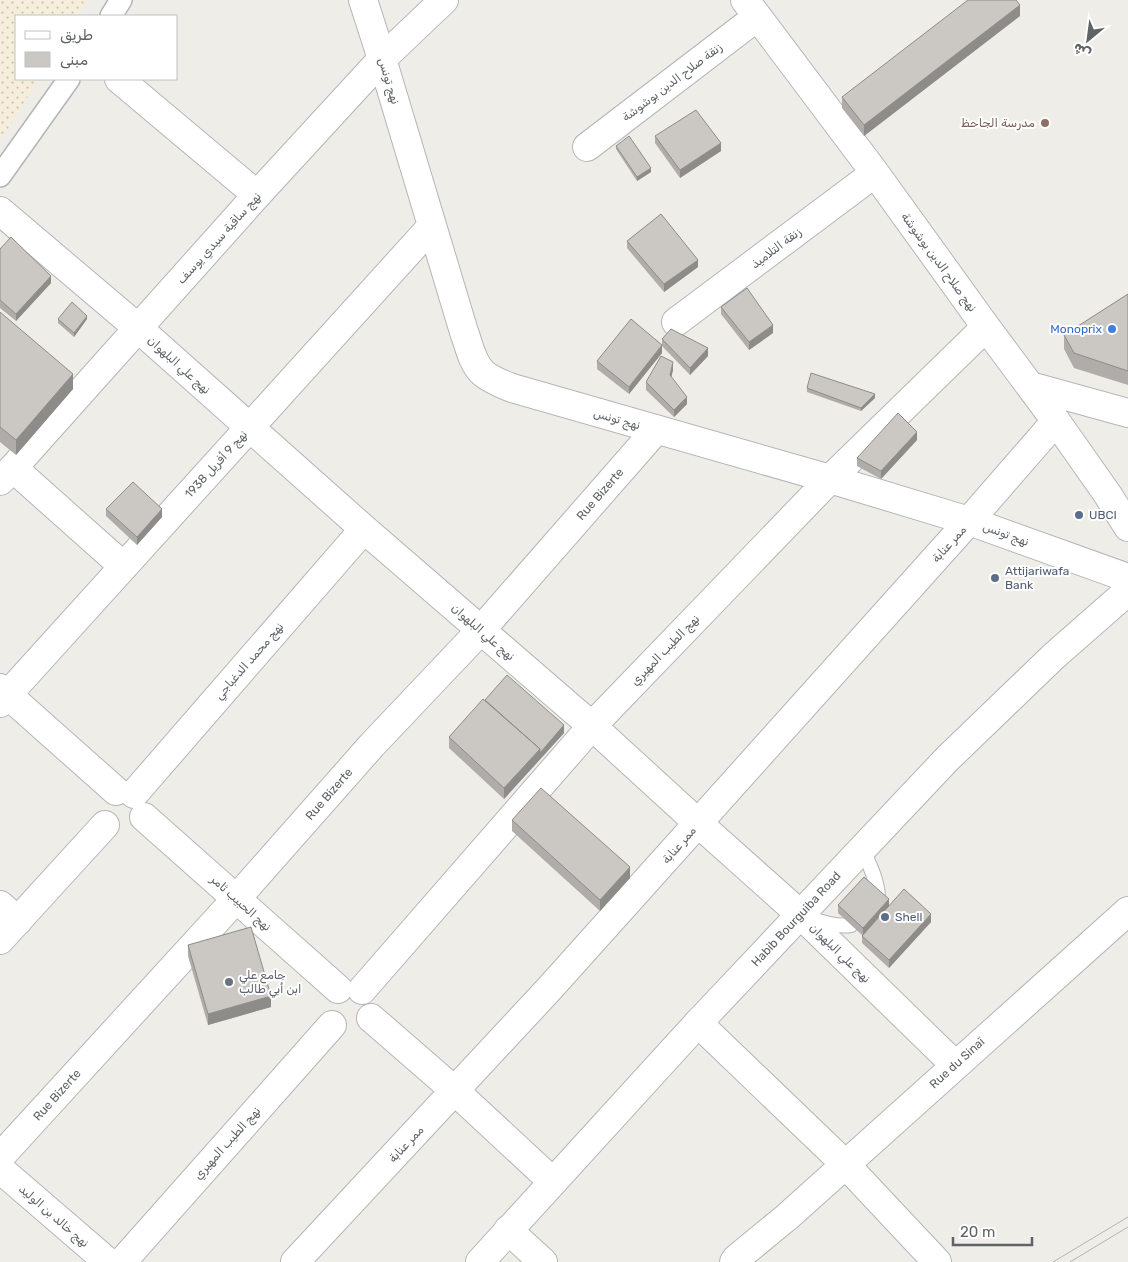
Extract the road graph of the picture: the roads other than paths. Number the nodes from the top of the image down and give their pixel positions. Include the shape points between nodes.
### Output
1 (121, 0) edge
2 (363, 0) edge
3 (444, 0) edge
4 (751, 8) edge
5 (112, 15) edge
6 (382, 58) junction
7 (69, 80) edge
8 (120, 80) edge
9 (587, 147) dead end
10 (875, 173) junction
11 (0, 176) edge
12 (257, 195) junction
13 (0, 211) edge
14 (432, 226) junction
15 (676, 322) dead end
16 (138, 328) junction
17 (986, 328) junction
18 (1030, 386) junction
19 (1128, 413) edge
20 (1056, 421) junction
21 (249, 428) junction
22 (656, 430) junction
23 (4, 474) edge
24 (830, 479) junction
25 (969, 521) junction
26 (1128, 527) edge
27 (364, 528) junction
28 (124, 566) junction
29 (1128, 578) edge
30 (1128, 591) edge
31 (481, 630) junction
32 (2, 695) edge
33 (592, 726) junction
34 (131, 801) junction
35 (698, 823) junction
36 (106, 825) junction
37 (862, 848) junction
38 (878, 896) edge
39 (236, 899) junction
40 (1128, 911) edge
41 (801, 915) junction
42 (6, 922) edge
43 (851, 924) edge
44 (350, 990) junction
45 (371, 1018) junction
46 (698, 1023) junction
47 (332, 1025) junction
48 (955, 1065) junction
49 (455, 1091) junction
50 (0, 1157) edge
51 (844, 1164) junction
52 (0, 1170) edge
53 (553, 1182) junction
54 (508, 1230) junction
55 (108, 1262) edge
56 (122, 1262) edge
57 (295, 1262) edge
58 (480, 1262) edge
59 (543, 1262) edge
60 (734, 1262) edge
61 (937, 1262) edge

1 - 5 street
2 - 6 street, نهج تونس
3 - 6 street, نهج ساقية سيدي يوسف
4 - 9 street, زنقة صلاح الدين بوشوشة
4 - 10 street, نهج صلاح الدين بوشوشة
6 - 12 street, نهج ساقية سيدي يوسف
6 - 14 street, نهج تونس
7 - 11 street
8 - 12 street
10 - 15 street, زنقة التلاميذ
10 - 17 street, نهج صلاح الدين بوشوشة
12 - 16 street, نهج ساقية سيدي يوسف
13 - 16 street, نهج علي البلهوان
14 - 21 street, نهج 9 أفريل 1938
14 - 22 street, نهج تونس via 472,356 482,372 512,388
16 - 21 street, نهج علي البلهوان
16 - 23 street, نهج ساقية سيدي يوسف
17 - 18 street, نهج صلاح الدين بوشوشة
17 - 24 street, نهج الطيب المهيري
18 - 19 street
18 - 20 street, نهج صلاح الدين بوشوشة
20 - 25 street, ممر عنابة
20 - 26 street, نهج صلاح الدين بوشوشة
21 - 27 street, نهج علي البلهوان
21 - 28 street, نهج 9 أفريل 1938
22 - 24 street, نهج تونس
22 - 31 street, Rue Bizerte
23 - 28 street
24 - 25 street, نهج تونس
24 - 33 street, نهج الطيب المهيري
25 - 29 street, نهج تونس
25 - 35 street, ممر عنابة
27 - 31 street, نهج علي البلهوان
27 - 34 street, نهج محمد الدغباجي
28 - 32 street, نهج 9 أفريل 1938
30 - 37 street, Habib Bourguiba Road via 1017,690
31 - 33 street, نهج علي البلهوان
31 - 39 street, Rue Bizerte via 372,744
32 - 34 street, نهج الحبيب ثامر
33 - 35 street, نهج علي البلهوان
33 - 44 street, نهج الطيب المهيري
34 - 36 street via 108,797 102,805 101,816
34 - 36 street via 141,824 135,830 119,834
34 - 39 street, نهج الحبيب ثامر
35 - 41 street, نهج علي البلهوان
35 - 49 street, ممر عنابة
36 - 42 street
37 - 38 lane via 872,870
37 - 41 street, Habib Bourguiba Road
39 - 44 street, نهج الحبيب ثامر
39 - 50 street, Rue Bizerte
40 - 48 street, Rue du Sinaï
41 - 43 lane via 831,925
41 - 46 street, Habib Bourguiba Road
41 - 48 street, نهج علي البلهوان
44 - 45 street via 370,999 373,1005
44 - 47 street via 330,996 327,1016
45 - 47 street via 361,1030 354,1032 338,1030
45 - 49 street
46 - 51 street
46 - 53 street, Habib Bourguiba Road
47 - 56 street, نهج الطيب المهيري
48 - 51 street, Rue du Sinaï
49 - 53 street
49 - 57 street, ممر عنابة
51 - 60 street, Rue du Sinaï
51 - 61 street
52 - 55 street, نهج خالد بن الوليد
53 - 54 street, Habib Bourguiba Road
54 - 58 street, Habib Bourguiba Road
54 - 59 street

